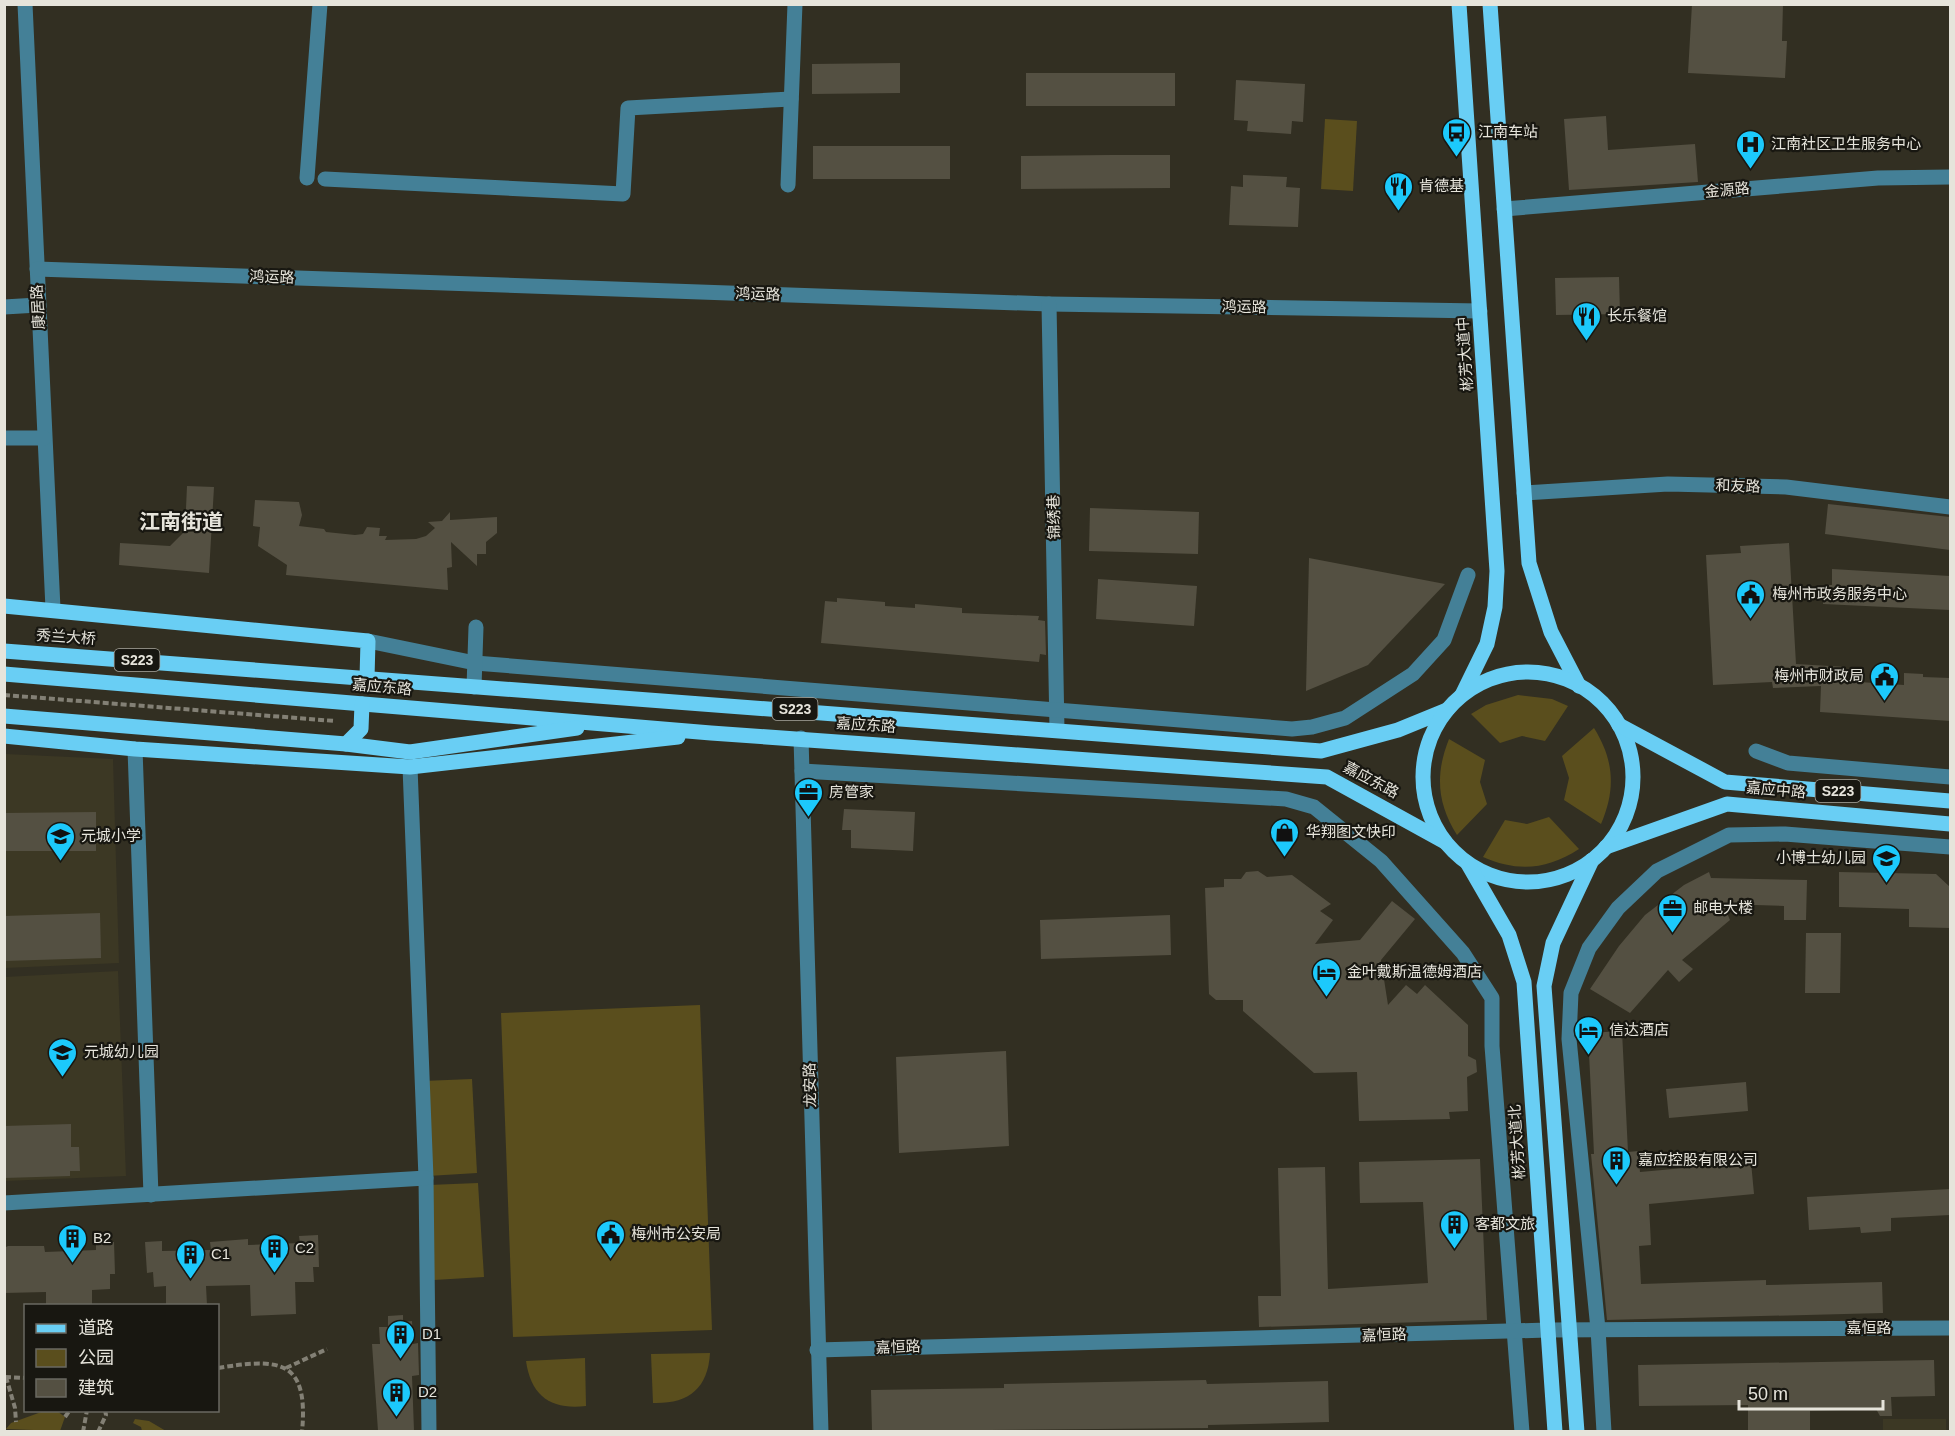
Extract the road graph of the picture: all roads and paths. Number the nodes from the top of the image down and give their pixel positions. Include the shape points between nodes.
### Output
1 (25, 4) edge
2 (320, 4) edge
3 (795, 4) edge
4 (1459, 4) edge
5 (1490, 4) edge
6 (791, 99) junction
7 (1950, 177) edge
8 (307, 178) dead end
9 (324, 179) dead end
10 (788, 185) dead end
11 (1504, 209) junction
12 (37, 269) junction
13 (38, 304) junction
14 (1049, 304) junction
15 (4, 307) edge
16 (1480, 311) junction
17 (4, 438) edge
18 (44, 438) junction
19 (1524, 493) junction
20 (1950, 507) edge
21 (1468, 575) dead end
22 (4, 606) edge
23 (53, 609) junction
24 (476, 627) dead end
25 (368, 641) junction
26 (4, 651) edge
27 (475, 663) junction
28 (269, 670) joint
29 (4, 674) edge
30 (367, 678) junction
31 (1580, 686) junction
32 (474, 687) junction
33 (4, 695) edge
34 (1462, 696) junction
35 (362, 704) junction
36 (1057, 710) junction
37 (1447, 710) junction
38 (4, 716) edge
39 (335, 721) dead end
40 (602, 724) junction
41 (1619, 725) junction
42 (1058, 730) junction
43 (711, 733) junction
44 (4, 736) edge
45 (801, 738) junction
46 (346, 744) junction
47 (135, 749) junction
48 (1756, 751) dead end
49 (410, 767) junction
50 (802, 771) junction
51 (1950, 777) edge
52 (1950, 801) edge
53 (1950, 824) edge
54 (1445, 842) junction
55 (1606, 847) junction
56 (1950, 848) edge
57 (1592, 860) junction
58 (1467, 863) junction
59 (426, 1178) junction
60 (151, 1195) junction
61 (4, 1203) edge
62 (1950, 1328) edge
63 (1598, 1329) junction
64 (1548, 1330) junction
65 (1569, 1330) junction
66 (1514, 1331) junction
67 (327, 1349) dead end
68 (817, 1350) junction
69 (219, 1368) edge
70 (286, 1368) junction
71 (5, 1377) edge
72 (24, 1378) edge
73 (69, 1412) edge
74 (87, 1412) edge
75 (105, 1412) edge
76 (65, 1418) dead end
77 (16, 1422) dead end
78 (83, 1431) edge
79 (98, 1431) edge
80 (302, 1431) edge
81 (429, 1431) edge
82 (821, 1431) edge
83 (1522, 1431) edge
84 (1555, 1431) edge
85 (1577, 1431) edge
86 (1604, 1431) edge

1 - 12 street, 康居路
2 - 8 street
3 - 6 street
4 - 16 main road, 彬芳大道中
5 - 11 main road
6 - 9 street via 628,108 623,194
6 - 10 street
7 - 11 street, 金源路 via 1878,178
11 - 19 main road
12 - 13 street, 康居路
12 - 14 street, 鸿运路
13 - 15 street
13 - 18 street, 康居路
14 - 16 street, 鸿运路
14 - 36 street, 锦绣巷
16 - 34 main road, 彬芳大道中 via 1497,571 1487,644
17 - 18 street
18 - 23 street, 康居路
19 - 20 street, 和友路 via 1668,484 1775,487
19 - 31 main road via 1529,563 1551,632
21 - 36 street via 1444,640 1413,675 1345,718 1292,729
22 - 23 main road
23 - 25 main road
24 - 27 street
25 - 27 street
25 - 30 main road
26 - 28 main road, 秀兰大桥 / S223
27 - 32 street
27 - 36 street
28 - 30 main road, 嘉应东路 / S223
29 - 35 main road, 嘉应东路 / S223
30 - 32 main road, 嘉应东路 / S223
31 - 34 main road, S223 via 1542,674 1520,673 1480,684
31 - 41 main road, S223
32 - 42 main road, 嘉应东路 / S223
33 - 39 path
34 - 37 main road, S223
35 - 40 main road, 嘉应东路 / S223
35 - 46 main road via 361,729
36 - 42 street, 锦绣巷
37 - 42 main road, 嘉应东路 / S223 via 1398,730 1321,751
37 - 54 main road via 1427,748 1423,768 1428,810
38 - 46 main road
40 - 43 main road, 嘉应东路 / S223
40 - 46 main road via 410,752
41 - 52 main road, 嘉应中路 / S223 via 1725,782
41 - 55 main road via 1632,760 1633,779 1626,815
43 - 45 main road, 嘉应东路 / S223
43 - 49 main road
44 - 47 main road
45 - 50 street, 龙安路
45 - 54 main road, 嘉应东路 / S223 via 1327,777
47 - 49 main road
47 - 60 street
48 - 51 street via 1788,763
49 - 59 street
50 - 66 street via 1286,800 1314,807 1381,861 1463,953 1492,998 1492,1046
50 - 68 street, 龙安路
53 - 55 main road, 嘉应中路 / S223 via 1727,804
54 - 58 main road, S223
55 - 57 main road, S223
56 - 63 street via 1785,834 1729,835 1657,871 1618,908 1589,948 1571,993 1569,1039
57 - 58 main road, S223 via 1558,878 1530,882 1501,879
57 - 65 main road via 1553,943 1544,986
58 - 64 main road, 彬芳大道北 via 1509,935 1524,982
59 - 60 street
59 - 81 street
60 - 61 street
62 - 63 street, 嘉恒路
63 - 65 street, 嘉恒路
63 - 86 street
64 - 65 street, 嘉恒路
64 - 66 street, 嘉恒路
64 - 84 main road, 彬芳大道北
65 - 85 main road
66 - 68 street, 嘉恒路
66 - 83 street
67 - 70 path
68 - 82 street, 龙安路
69 - 70 path via 271,1364
70 - 80 path via 293,1372 302,1389
71 - 72 path
71 - 77 path
73 - 76 path
74 - 78 path
75 - 79 path

